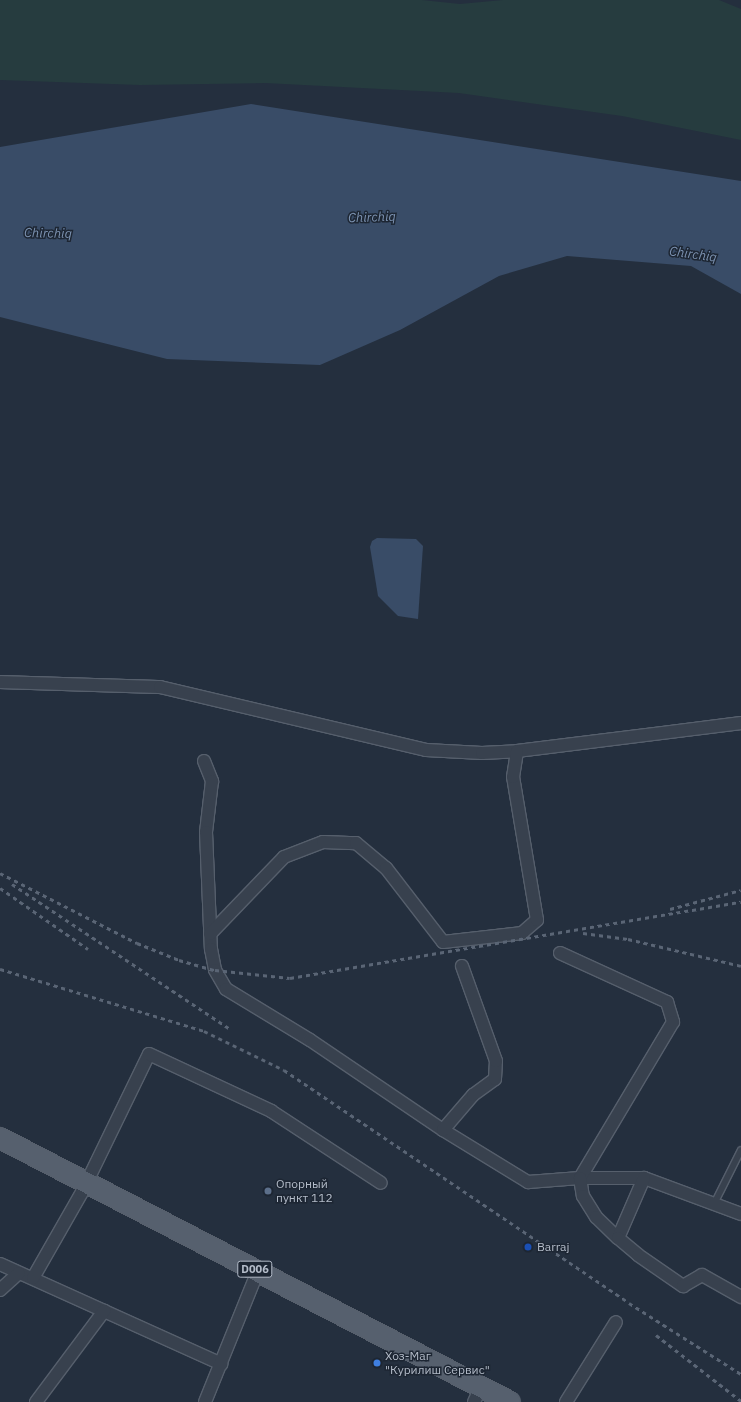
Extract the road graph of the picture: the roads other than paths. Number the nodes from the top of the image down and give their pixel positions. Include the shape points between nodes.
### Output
1 (0, 682) edge
2 (741, 723) edge
3 (517, 751) junction
4 (204, 761) dead end
5 (210, 934) junction
6 (560, 953) dead end
7 (462, 966) dead end
8 (443, 1130) junction
9 (0, 1138) edge
10 (0, 1150) edge
11 (741, 1150) edge
12 (580, 1178) junction
13 (644, 1178) junction
14 (380, 1183) dead end
15 (85, 1187) junction
16 (714, 1204) junction
17 (741, 1214) edge
18 (618, 1238) junction
19 (0, 1264) edge
20 (19, 1272) junction
21 (256, 1276) junction
22 (33, 1278) junction
23 (0, 1290) edge
24 (741, 1297) edge
25 (104, 1311) junction
26 (616, 1322) dead end
27 (220, 1364) junction
28 (479, 1397) edge
29 (36, 1402) edge
30 (205, 1402) edge
31 (510, 1402) edge
32 (566, 1402) edge

1 - 3 street via 160,686 426,750 482,753
2 - 3 street
3 - 5 street via 513,777 537,920 522,933 444,942 386,868 356,844 324,842 284,857
4 - 5 street via 212,781 206,832
5 - 8 street via 215,970 226,989 310,1040
6 - 12 street via 667,1002 673,1022
7 - 8 street via 496,1061 495,1079 473,1095
8 - 12 street via 528,1182
9 - 15 main road, D006
10 - 15 main road, D006
11 - 16 lane
12 - 13 street
12 - 18 street via 583,1196 596,1217
13 - 16 street
13 - 18 street
14 - 15 street via 270,1111 150,1054
15 - 21 main road, D006
15 - 22 street
16 - 17 street
18 - 24 street via 683,1286 702,1275
19 - 20 street
20 - 22 street
20 - 23 street
21 - 27 street
21 - 28 main road, D006
22 - 25 street
25 - 27 street
25 - 29 street
26 - 32 street
27 - 30 street
28 - 31 main road, D006

